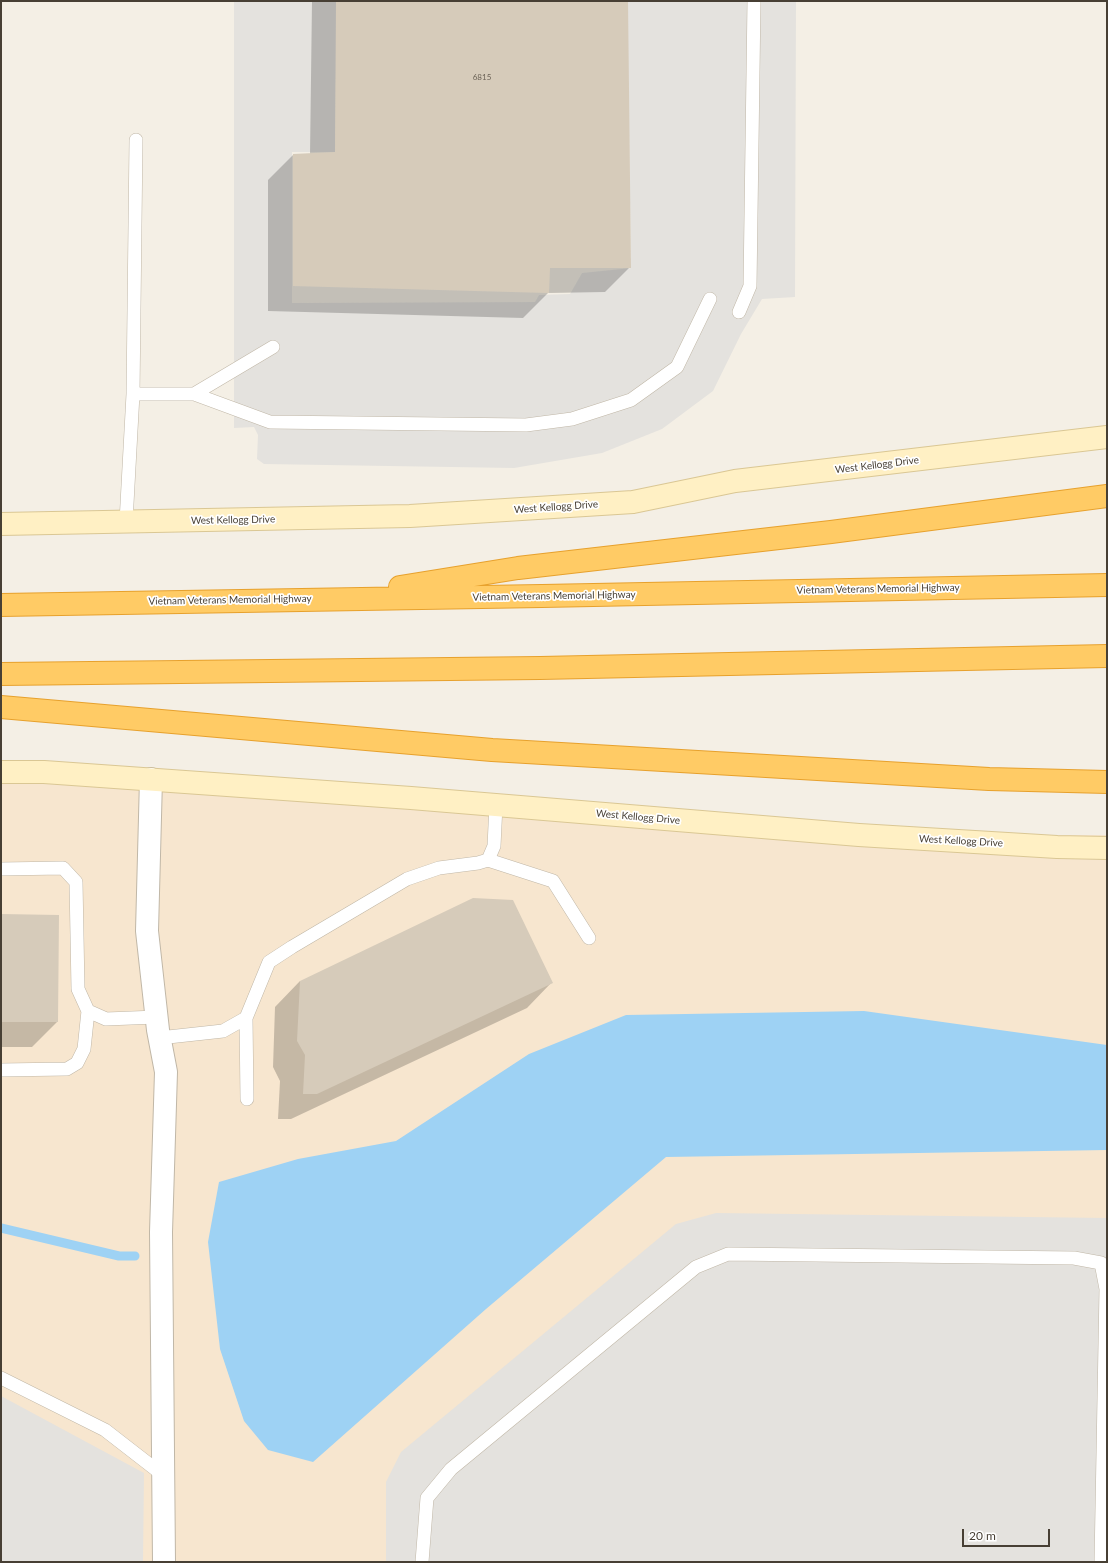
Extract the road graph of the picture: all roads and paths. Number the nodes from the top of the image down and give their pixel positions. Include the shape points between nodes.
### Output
1 (754, 1) edge
2 (136, 140) dead end
3 (710, 299) dead end
4 (739, 312) dead end
5 (272, 346) dead end
6 (133, 394) junction
7 (194, 394) junction
8 (1107, 437) edge
9 (1107, 496) edge
10 (126, 522) junction
11 (1, 524) edge
12 (1107, 585) edge
13 (329, 598) junction
14 (1, 604) edge
15 (1107, 656) edge
16 (1, 674) edge
17 (1, 707) edge
18 (1, 772) edge
19 (151, 779) junction
20 (989, 779) junction
21 (1107, 782) edge
22 (1107, 795) edge
23 (496, 805) junction
24 (1107, 848) edge
25 (488, 860) junction
26 (1, 869) edge
27 (589, 938) dead end
28 (88, 1011) junction
29 (246, 1018) junction
30 (158, 1027) junction
31 (1, 1070) edge
32 (247, 1099) dead end
33 (1, 1378) edge
34 (163, 1475) junction
35 (164, 1562) edge
36 (422, 1562) edge
37 (1101, 1562) edge

1 - 4 lane via 750,286
2 - 6 lane
3 - 7 lane via 677,367 631,400 572,419 526,425 270,422
5 - 7 lane
6 - 7 lane
6 - 10 lane
8 - 10 main road, West Kellogg Drive via 734,481 633,502 410,516
9 - 13 highway via 831,532 518,568
10 - 11 main road, West Kellogg Drive
12 - 13 highway, Vietnam Veterans Memorial Highway
13 - 14 highway, Vietnam Veterans Memorial Highway
15 - 16 highway via 540,668
17 - 20 highway via 492,750
18 - 19 main road, West Kellogg Drive via 44,772
19 - 23 main road, West Kellogg Drive
19 - 30 street via 147,932
20 - 21 highway
20 - 22 highway
23 - 24 main road, West Kellogg Drive via 859,835
23 - 25 lane via 494,846
25 - 27 lane via 553,881
25 - 29 lane via 439,868 407,879 269,962
26 - 28 lane via 63,868 76,882 78,989
28 - 30 lane via 106,1019
28 - 31 lane via 84,1049 77,1063 67,1069
29 - 30 lane via 223,1031
29 - 32 lane
30 - 34 street via 166,1072 161,1232
33 - 34 lane via 106,1430
34 - 35 street
36 - 37 lane via 427,1498 450,1469 696,1267 728,1254 1074,1258 1101,1263 1106,1289

